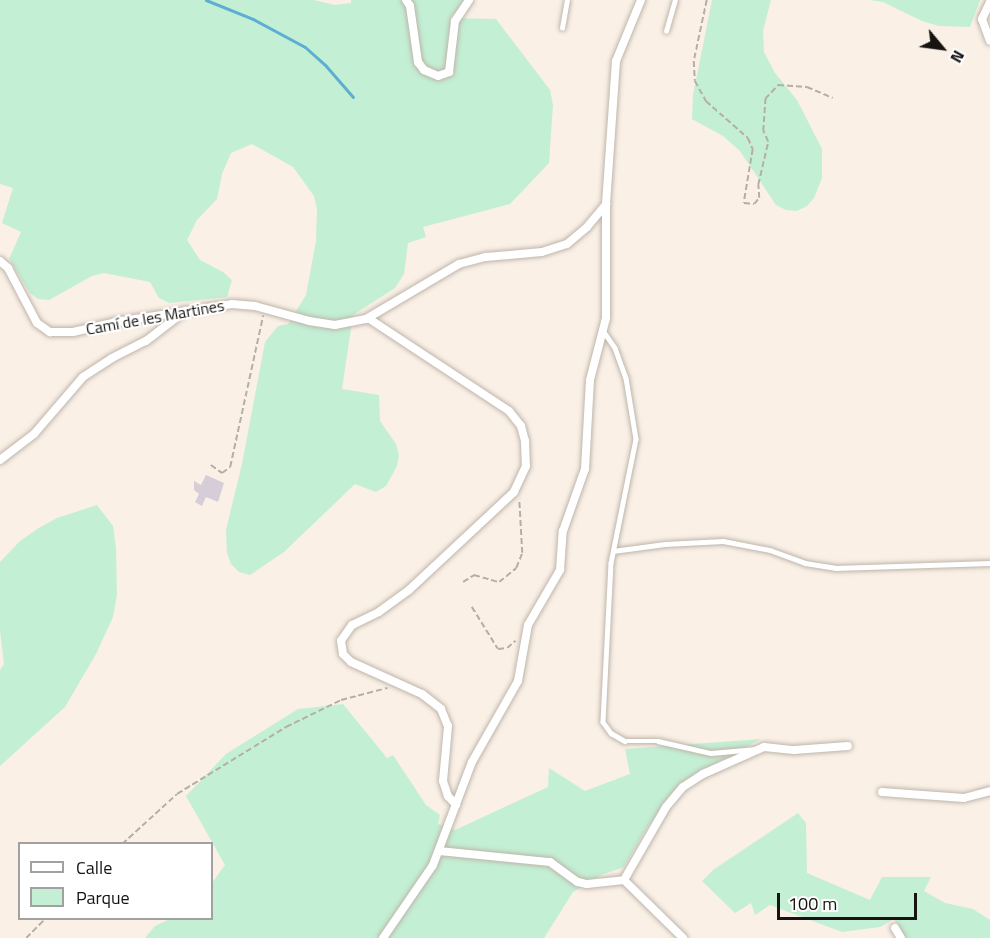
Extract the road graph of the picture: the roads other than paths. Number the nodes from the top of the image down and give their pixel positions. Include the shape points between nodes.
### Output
1 (406, 0) edge
2 (469, 0) edge
3 (567, 0) edge
4 (641, 0) edge
5 (675, 0) edge
6 (990, 2) edge
7 (562, 28) dead end
8 (666, 31) dead end
9 (990, 41) edge
10 (606, 204) junction
11 (0, 261) edge
12 (185, 311) junction
13 (368, 318) junction
14 (604, 332) junction
15 (0, 460) edge
16 (614, 551) junction
17 (990, 563) edge
18 (848, 746) dead end
19 (756, 749) junction
20 (990, 790) edge
21 (882, 792) dead end
22 (456, 805) junction
23 (439, 851) junction
24 (624, 880) junction
25 (895, 928) dead end
26 (383, 938) edge
27 (683, 938) edge
28 (901, 938) edge

1 - 2 street via 411,6 418,62 424,70 445,76 449,72 455,21
3 - 7 lane
4 - 10 street via 616,61
5 - 8 lane
6 - 9 street via 982,19
10 - 13 street, Camí de les Martines via 567,244 542,252 486,257 459,264
10 - 14 street
11 - 12 street, Camí de les Martines via 8,268 37,323 50,332 73,332
12 - 13 street, Camí de les Martines via 232,304 324,324 347,324
12 - 15 street via 146,341 83,377 27,441
13 - 22 street via 509,411 521,426 527,451 526,466 509,498 409,590 379,612 352,625 343,635 341,648 351,662 422,694 441,709 448,726 443,781
14 - 16 lane via 615,348 626,378 636,439
14 - 22 street via 590,380 585,469 563,531 557,579 526,629 518,681 478,750
16 - 17 lane via 723,541 835,567
16 - 19 lane via 602,713 606,728 625,741 658,741 711,753
18 - 19 street
19 - 24 street via 683,787 666,807
20 - 21 street via 964,798
22 - 23 street
23 - 24 street via 550,862 587,884
23 - 26 street
24 - 27 street
25 - 28 street

